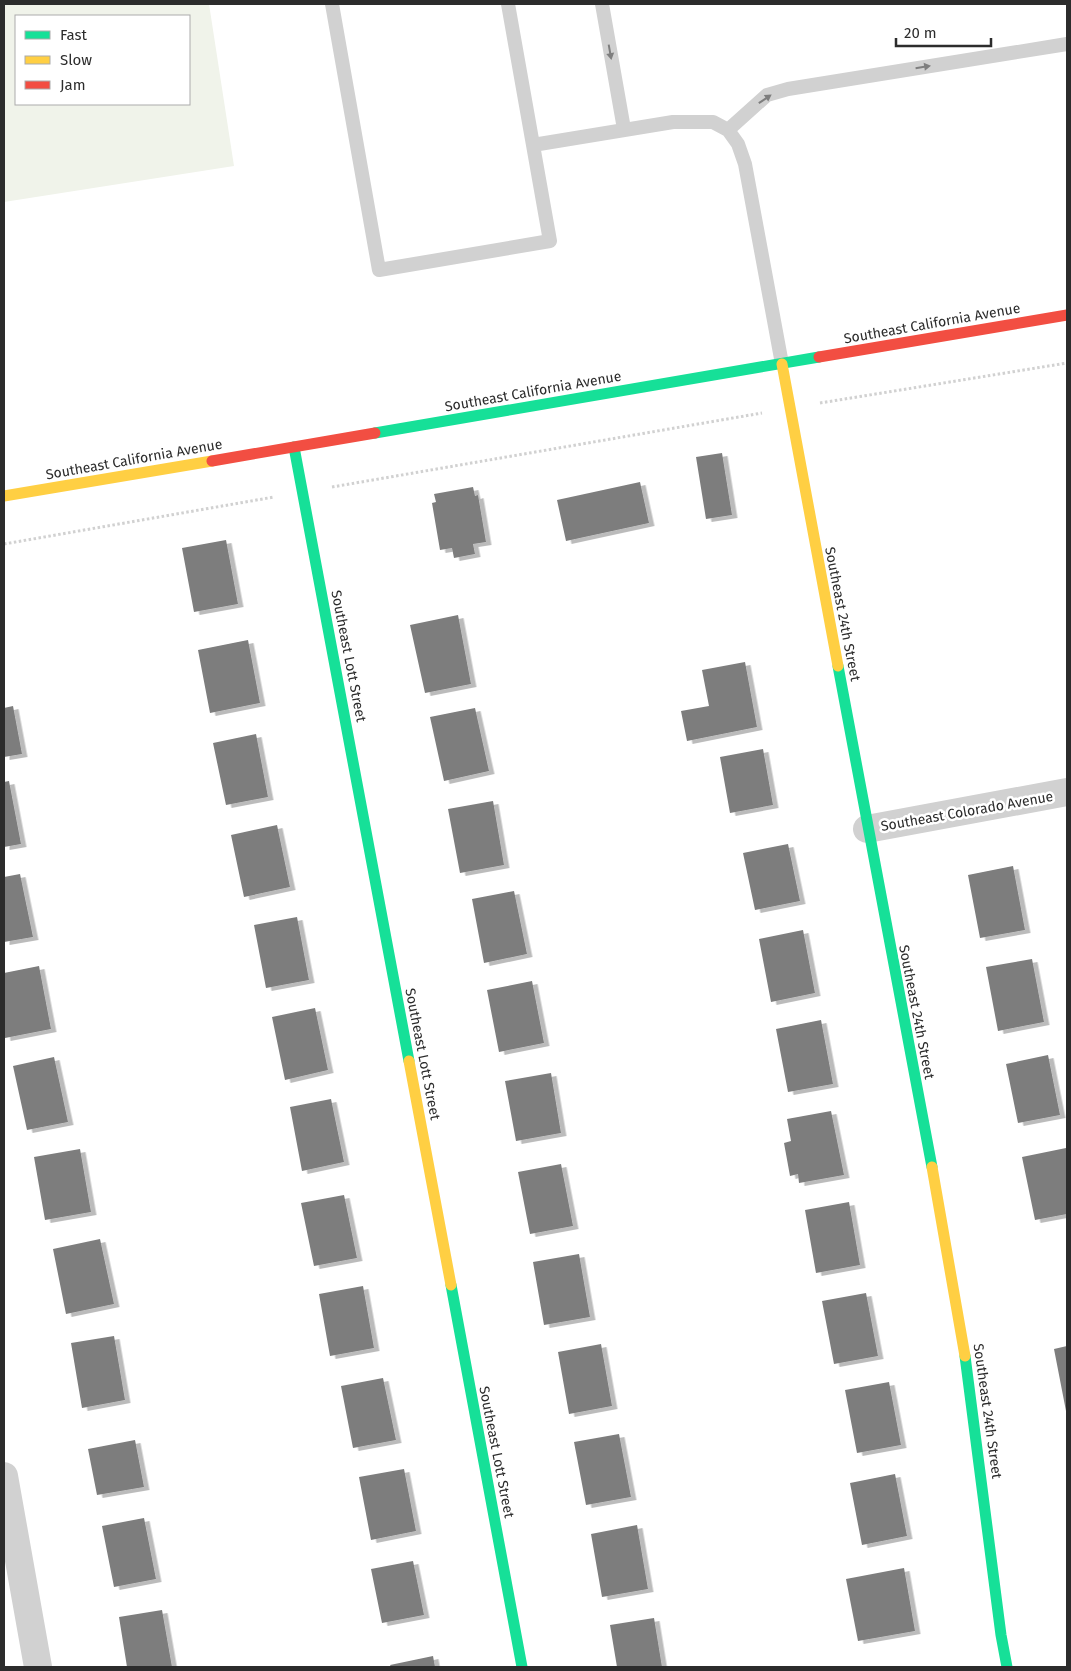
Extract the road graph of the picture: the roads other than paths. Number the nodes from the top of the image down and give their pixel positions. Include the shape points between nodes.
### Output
1 (332, 4) edge
2 (508, 4) edge
3 (602, 4) edge
4 (1067, 44) edge
5 (624, 129) junction
6 (728, 130) junction
7 (533, 145) junction
8 (1067, 315) edge
9 (782, 364) junction
10 (294, 447) junction
11 (4, 496) edge
12 (1067, 792) edge
13 (868, 829) junction
14 (4, 1476) edge
15 (38, 1667) edge
16 (522, 1667) edge
17 (1007, 1667) edge

1 - 7 lane via 379,270 550,241
2 - 7 lane
3 -> 5 lane
6 -> 4 lane via 767,96 788,89
5 - 6 lane via 695,121 714,122
5 - 7 lane
6 - 9 lane via 738,144 745,164
8 - 9 street, Southeast California Avenue
9 - 10 street, Southeast California Avenue
9 - 13 street, Southeast 24th Street
10 - 11 street, Southeast California Avenue
10 - 16 street, Southeast Lott Street
12 - 13 street, Southeast Colorado Avenue
13 - 17 street, Southeast 24th Street via 970,1385
14 - 15 street

